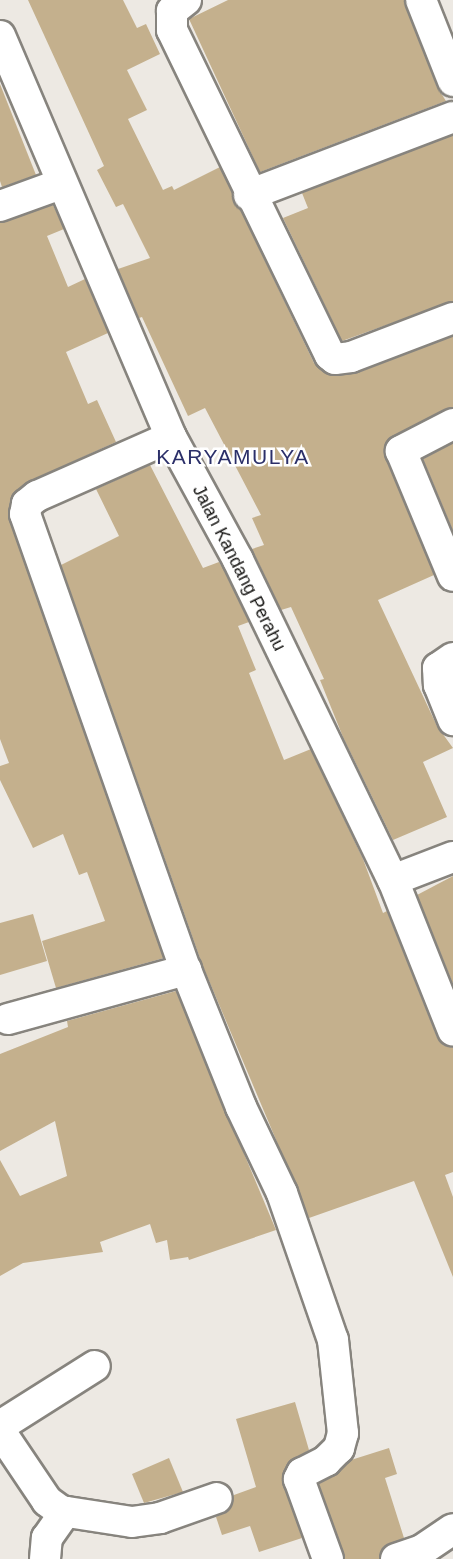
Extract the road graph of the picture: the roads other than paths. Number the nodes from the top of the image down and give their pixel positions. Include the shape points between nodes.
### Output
1 (186, 0) edge
2 (421, 0) edge
3 (0, 36) edge
4 (453, 81) edge
5 (453, 117) edge
6 (61, 184) junction
7 (249, 195) junction
8 (0, 206) edge
9 (453, 318) edge
10 (453, 424) edge
11 (171, 436) junction
12 (453, 576) edge
13 (453, 658) edge
14 (453, 720) edge
15 (453, 857) edge
16 (393, 880) junction
17 (186, 970) junction
18 (8, 1019) dead end
19 (453, 1031) edge
20 (95, 1366) dead end
21 (0, 1426) edge
22 (0, 1431) edge
23 (217, 1498) dead end
24 (65, 1512) junction
25 (453, 1529) edge
26 (45, 1559) edge
27 (328, 1559) edge
28 (396, 1559) edge

1 - 7 street via 172,11 172,30
2 - 4 street
3 - 6 street, Jalan Kandang Perahu
5 - 7 street
6 - 8 street
6 - 11 street, Jalan Kandang Perahu
7 - 9 street via 324,346 335,359 351,357
10 - 12 street via 401,450
11 - 16 street, Jalan Kandang Perahu via 238,560
11 - 17 street via 37,496 27,504 25,514
13 - 14 street via 438,668 439,685
15 - 16 street
16 - 19 street, Jalan Kandang Perahu
17 - 18 street
17 - 27 street via 241,1107 282,1193 333,1340 343,1433 339,1448 298,1479
20 - 21 street
22 - 24 street via 47,1501
23 - 24 street via 160,1518 132,1522
24 - 26 street via 47,1538
25 - 28 street via 422,1550

